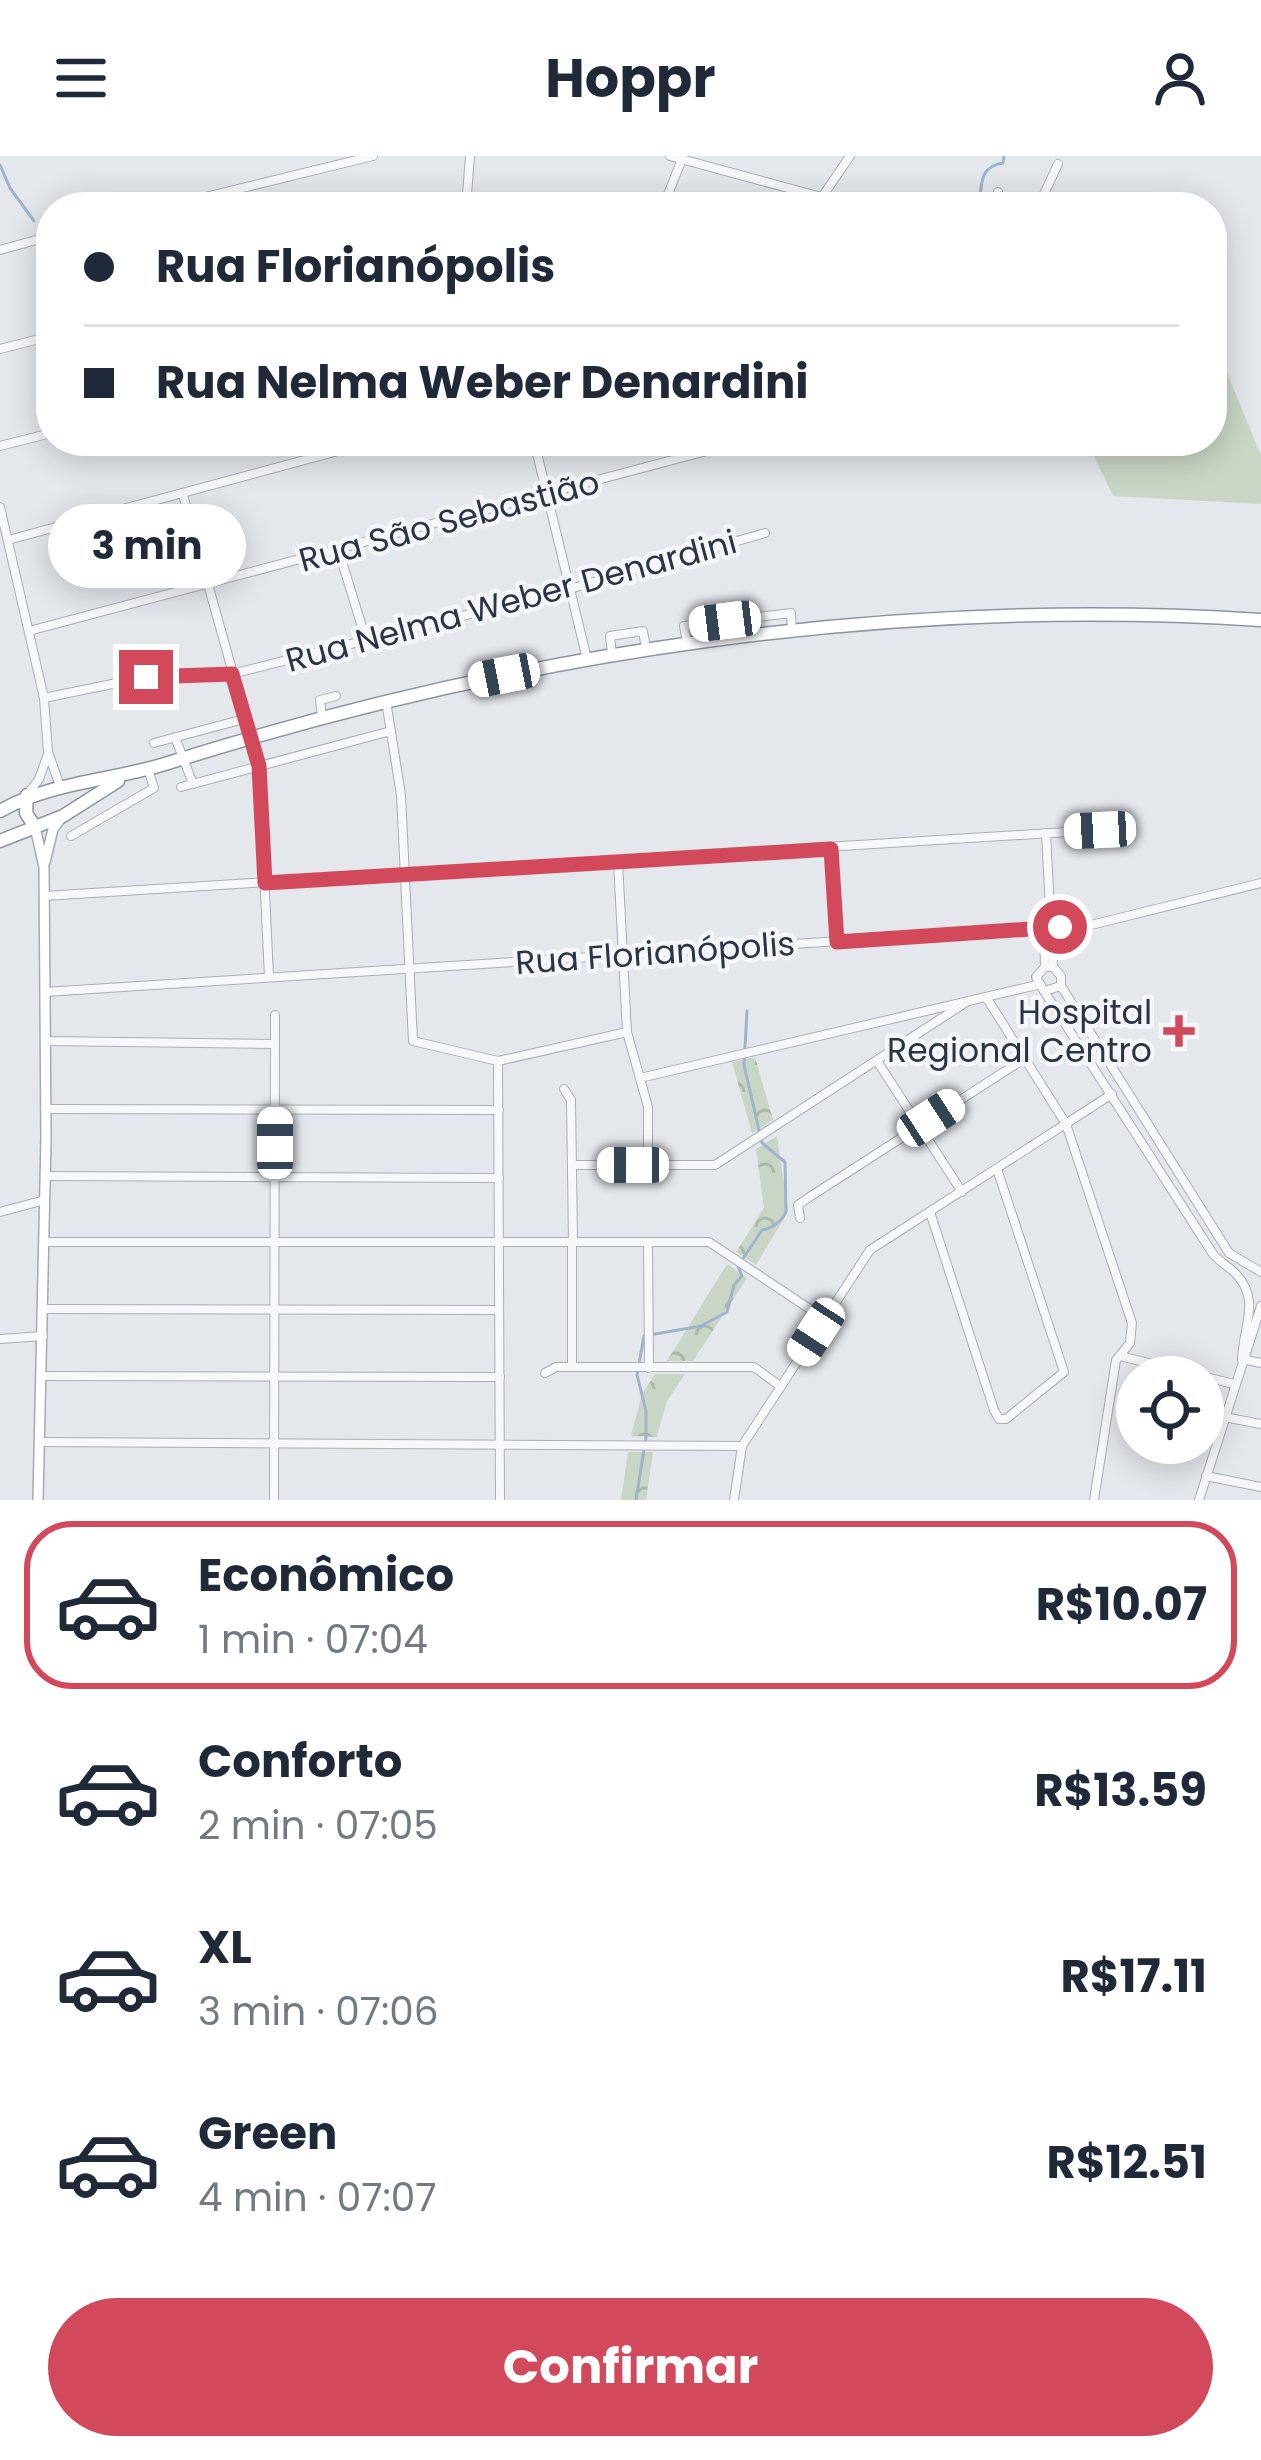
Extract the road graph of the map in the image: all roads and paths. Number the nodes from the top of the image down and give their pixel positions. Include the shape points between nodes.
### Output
1 (373, 156) edge
2 (470, 156) edge
3 (670, 156) edge
4 (850, 156) edge
5 (682, 159) junction
6 (1058, 164) dead end
7 (226, 192) edge
8 (467, 192) edge
9 (669, 192) edge
10 (804, 192) edge
11 (825, 192) edge
12 (1045, 192) edge
13 (36, 240) edge
14 (0, 250) edge
15 (36, 340) edge
16 (0, 349) edge
17 (36, 437) edge
18 (0, 446) edge
19 (322, 456) edge
20 (538, 456) edge
21 (689, 456) edge
22 (183, 495) junction
23 (548, 495) junction
24 (1, 512) edge
25 (765, 533) dead end
26 (8, 540) junction
27 (339, 552) junction
28 (207, 584) junction
29 (573, 588) junction
30 (765, 616) junction
31 (1261, 620) edge
32 (725, 621) junction
33 (28, 631) junction
34 (792, 631) junction
35 (766, 634) junction
36 (726, 639) junction
37 (366, 640) junction
38 (687, 644) junction
39 (587, 659) junction
40 (232, 674) junction
41 (336, 696) dead end
42 (44, 698) junction
43 (386, 701) junction
44 (322, 717) junction
45 (244, 719) junction
46 (391, 730) junction
47 (249, 736) junction
48 (175, 737) junction
49 (154, 743) dead end
50 (48, 752) junction
51 (183, 758) junction
52 (259, 766) junction
53 (148, 769) junction
54 (124, 777) junction
55 (193, 784) junction
56 (60, 786) junction
57 (181, 787) dead end
58 (27, 795) junction
59 (0, 811) edge
60 (63, 816) junction
61 (34, 826) junction
62 (1100, 830) dead end
63 (1046, 833) junction
64 (71, 836) dead end
65 (0, 841) edge
66 (831, 849) junction
67 (618, 862) junction
68 (44, 867) junction
69 (403, 875) junction
70 (265, 883) junction
71 (1261, 883) edge
72 (44, 896) junction
73 (1048, 927) junction
74 (837, 942) junction
75 (623, 956) junction
76 (1049, 967) junction
77 (407, 968) junction
78 (268, 977) junction
79 (1060, 986) junction
80 (1041, 988) junction
81 (45, 992) junction
82 (986, 997) junction
83 (968, 1001) junction
84 (911, 1014) junction
85 (275, 1015) dead end
86 (627, 1032) junction
87 (919, 1033) junction
88 (45, 1041) junction
89 (275, 1044) junction
90 (1024, 1059) junction
91 (499, 1061) junction
92 (877, 1061) junction
93 (640, 1078) junction
94 (564, 1089) dead end
95 (1112, 1094) junction
96 (45, 1109) junction
97 (275, 1109) junction
98 (499, 1110) junction
99 (1066, 1124) junction
100 (1146, 1124) junction
101 (919, 1126) junction
102 (1135, 1131) junction
103 (648, 1164) junction
104 (573, 1165) junction
105 (997, 1168) junction
106 (46, 1176) junction
107 (275, 1177) junction
108 (499, 1178) junction
109 (962, 1192) junction
110 (45, 1200) junction
111 (0, 1212) edge
112 (930, 1212) junction
113 (800, 1218) dead end
114 (45, 1242) junction
115 (572, 1242) junction
116 (648, 1242) junction
117 (275, 1243) junction
118 (499, 1243) junction
119 (1258, 1267) edge
120 (1245, 1288) junction
121 (1261, 1302) edge
122 (44, 1309) junction
123 (275, 1309) junction
124 (499, 1310) junction
125 (825, 1319) junction
126 (43, 1336) junction
127 (0, 1339) edge
128 (1120, 1356) edge
129 (1242, 1359) junction
130 (1116, 1360) edge
131 (1261, 1363) edge
132 (572, 1367) junction
133 (649, 1367) junction
134 (545, 1373) dead end
135 (42, 1376) junction
136 (275, 1377) junction
137 (500, 1377) junction
138 (1224, 1382) edge
139 (1234, 1384) junction
140 (780, 1386) junction
141 (1224, 1417) joint
142 (1261, 1424) edge
143 (40, 1442) junction
144 (274, 1443) junction
145 (500, 1444) junction
146 (742, 1446) junction
147 (1210, 1464) edge
148 (1206, 1476) junction
149 (1261, 1487) edge
150 (38, 1500) edge
151 (274, 1500) edge
152 (500, 1500) edge
153 (734, 1500) edge
154 (1094, 1500) edge
155 (1199, 1500) edge

1 - 7 street
2 - 8 street
3 - 5 street
4 - 11 street
5 - 9 street
5 - 10 street
6 - 12 street
13 - 14 street
15 - 16 street
17 - 18 street
19 - 22 street
20 - 23 street
21 - 23 street, Rua São Sebastião
22 - 26 street
22 - 28 street
23 - 27 street, Rua São Sebastião
23 - 29 street
24 - 26 street
25 - 29 street, Rua Nelma Weber Denardini
26 - 33 street
27 - 28 street, Rua São Sebastião
27 - 37 street
28 - 33 street, Rua São Sebastião
28 - 40 street
29 - 37 street, Rua Nelma Weber Denardini
29 - 39 street
30 - 32 street
30 - 34 street via 791,613
30 - 35 street
31 - 34 highway via 1054,616
32 - 36 street
32 - 38 street via 684,626
33 - 42 street
34 - 35 highway
35 - 36 highway
36 - 38 highway
37 - 40 street, Rua Nelma Weber Denardini
38 - 39 highway
39 - 43 highway
40 - 42 street, Rua Nelma Weber Denardini via 146,677
40 - 45 street
41 - 44 street via 320,700
42 - 50 street
43 - 44 highway
43 - 46 street
44 - 47 highway
45 - 47 street
45 - 48 street
46 - 52 street
46 - 69 street
47 - 51 highway
47 - 52 street
48 - 49 street
48 - 51 street
50 - 56 street
50 - 58 street
51 - 53 highway
51 - 55 street
52 - 55 street
52 - 70 street
53 - 54 highway
53 - 64 street via 154,788
54 - 56 highway
54 - 60 highway
55 - 57 street
56 - 58 highway
56 - 60 highway
58 - 59 highway
58 - 61 highway
60 - 61 highway
60 - 68 main road
61 - 65 highway
61 - 68 main road
62 - 63 street
63 - 66 street
63 - 73 street
66 - 67 street
66 - 74 street
67 - 69 street
67 - 75 street
68 - 72 main road
69 - 70 street
69 - 77 street
70 - 72 street
70 - 78 street
71 - 73 street, Rua Florianópolis via 1100,923
72 - 81 main road
73 - 74 street, Rua Florianópolis
73 - 76 street
74 - 75 street, Rua Florianópolis
75 - 77 street, Rua Florianópolis
75 - 86 street
76 - 79 street
76 - 80 street via 1036,977
77 - 78 street, Rua Florianópolis
77 - 91 street via 413,1041
78 - 81 street, Rua Florianópolis
79 - 80 street
79 - 100 street
80 - 82 street
80 - 95 street
81 - 88 main road
82 - 83 street
82 - 90 street
83 - 84 street
83 - 87 street
84 - 87 street
84 - 93 street
85 - 89 street
86 - 91 street
86 - 93 street
87 - 92 street
88 - 89 street
88 - 96 main road
89 - 97 street
90 - 99 street
90 - 101 street
91 - 98 street
92 - 101 street
92 - 103 street via 715,1165
93 - 103 street
94 - 104 street via 572,1100
95 - 99 street
95 - 102 street
96 - 97 street
96 - 106 main road
97 - 98 street
97 - 107 street
98 - 108 street
99 - 105 street
99 - 128 street via 1132,1323
100 - 102 street
100 - 119 street via 1229,1253
101 - 109 street
101 - 113 street via 798,1205
102 - 120 street via 1213,1254
103 - 104 street
104 - 115 street
105 - 109 street
105 - 112 street via 1064,1372 999,1419
106 - 107 street
106 - 110 main road
107 - 108 street
107 - 117 street
108 - 118 street
109 - 112 street
110 - 111 street
110 - 114 main road
112 - 125 street via 870,1250
114 - 117 street
114 - 122 main road
115 - 116 street
115 - 118 street
115 - 132 street
116 - 125 street via 709,1242
116 - 133 street
117 - 118 street
117 - 123 street
118 - 124 street
119 - 120 street via 1243,1276
120 - 121 street
120 - 129 street via 1251,1315
121 - 129 street
122 - 123 street
122 - 126 main road
123 - 124 street
123 - 136 street
124 - 137 street
125 - 140 street
126 - 127 street
126 - 135 main road
129 - 131 street
129 - 139 street
130 - 154 street
132 - 133 street
132 - 134 street
133 - 140 street via 754,1367
135 - 136 street
135 - 143 main road
136 - 137 street
136 - 144 street
137 - 145 street
138 - 139 street
139 - 141 street
140 - 146 street
141 - 142 street
143 - 144 street
143 - 150 main road
144 - 145 street
144 - 151 street
145 - 146 street
145 - 152 street
146 - 153 street
147 - 148 street
148 - 149 street
148 - 155 street

